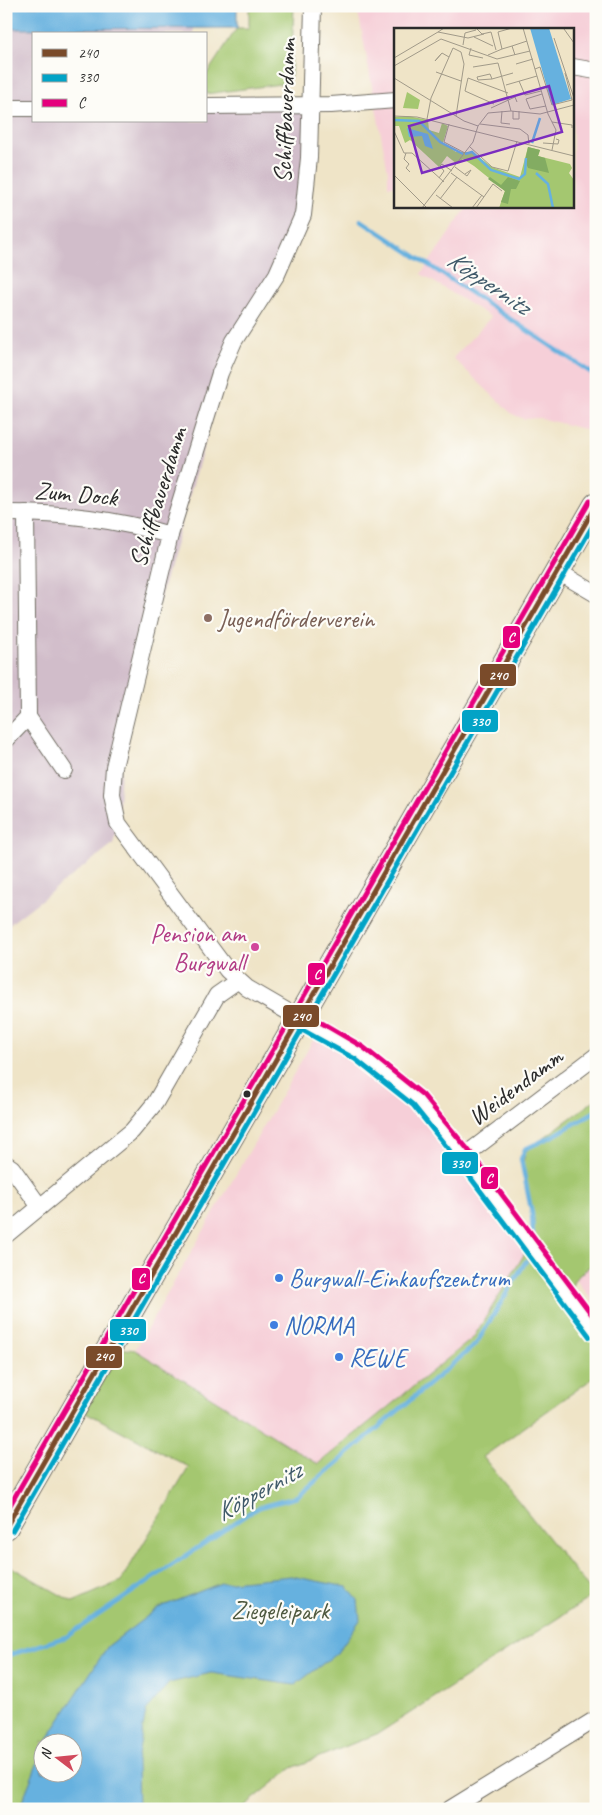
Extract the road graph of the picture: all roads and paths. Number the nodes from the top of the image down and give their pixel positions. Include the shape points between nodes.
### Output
1 (313, 6) edge
2 (574, 67) edge
3 (596, 71) edge
4 (394, 100) edge
5 (311, 105) junction
6 (208, 106) edge
7 (6, 108) edge
8 (32, 108) edge
9 (596, 505) edge
10 (6, 513) edge
11 (26, 513) junction
12 (170, 535) junction
13 (557, 571) junction
14 (596, 594) edge
15 (28, 717) junction
16 (6, 740) edge
17 (64, 770) dead end
18 (237, 981) junction
19 (299, 1019) junction
20 (596, 1056) edge
21 (464, 1156) junction
22 (6, 1164) edge
23 (40, 1207) junction
24 (6, 1235) edge
25 (596, 1333) edge
26 (6, 1527) edge
27 (596, 1719) edge
28 (450, 1809) edge

1 - 5 street, Schiffbauerdamm
2 - 3 street
4 - 5 street
5 - 6 street
5 - 12 street, Schiffbauerdamm via 303,215 277,274 234,341 220,373
7 - 8 street
9 - 13 street
10 - 11 street, Zum Dock
11 - 12 street, Zum Dock via 115,520
11 - 15 street
12 - 18 street, Schiffbauerdamm via 114,767 112,795 118,823
13 - 14 street
13 - 19 street
15 - 16 street
15 - 17 street
18 - 19 street
18 - 23 street via 217,994 155,1103 132,1131
19 - 21 street via 359,1053 418,1100
19 - 26 street
20 - 21 street, Weidendamm
21 - 25 street
22 - 23 street
23 - 24 street
27 - 28 street

